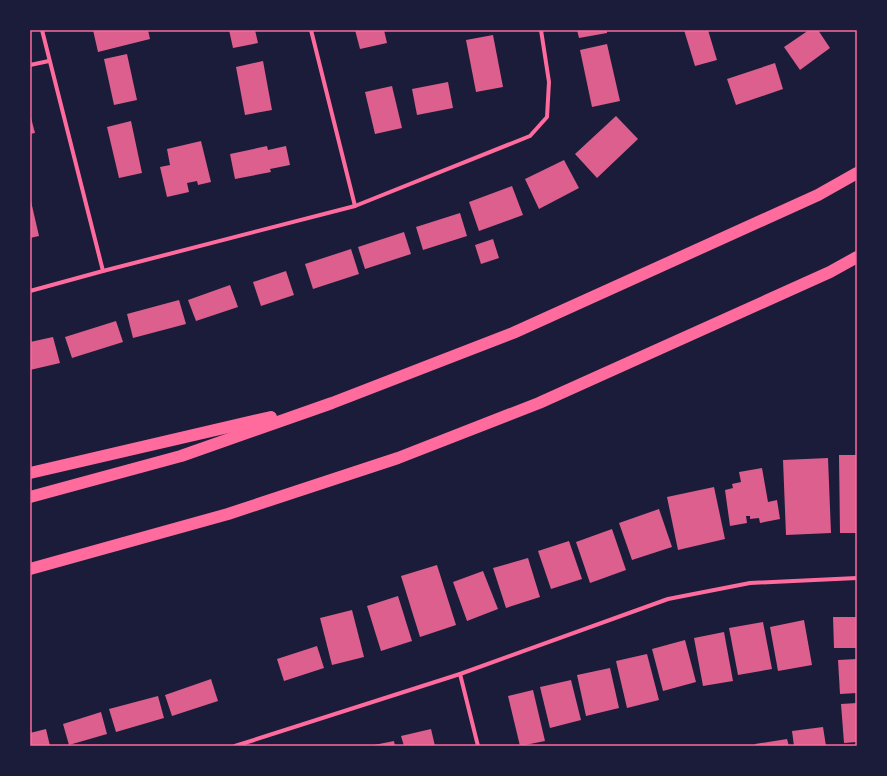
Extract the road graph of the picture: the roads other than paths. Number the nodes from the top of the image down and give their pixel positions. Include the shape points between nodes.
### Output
1 (42, 30) edge
2 (311, 30) edge
3 (541, 30) edge
4 (49, 61) junction
5 (30, 65) edge
6 (857, 173) edge
7 (355, 206) junction
8 (857, 256) edge
9 (857, 261) edge
10 (102, 271) junction
11 (830, 272) junction
12 (30, 291) edge
13 (332, 403) junction
14 (30, 473) edge
15 (30, 497) edge
16 (30, 569) edge
17 (857, 578) edge
18 (460, 674) junction
19 (235, 746) edge
20 (478, 746) edge

1 - 4 street
2 - 7 street
3 - 7 street via 549,82 547,117 530,136
4 - 5 street
4 - 10 street
6 - 13 highway via 818,195 513,333
7 - 10 street
8 - 11 highway
9 - 11 highway
10 - 12 street
11 - 16 highway via 539,403 398,458 228,514
13 - 14 highway
13 - 15 highway via 181,456
17 - 18 street via 750,584 668,599
18 - 19 street
18 - 20 street

